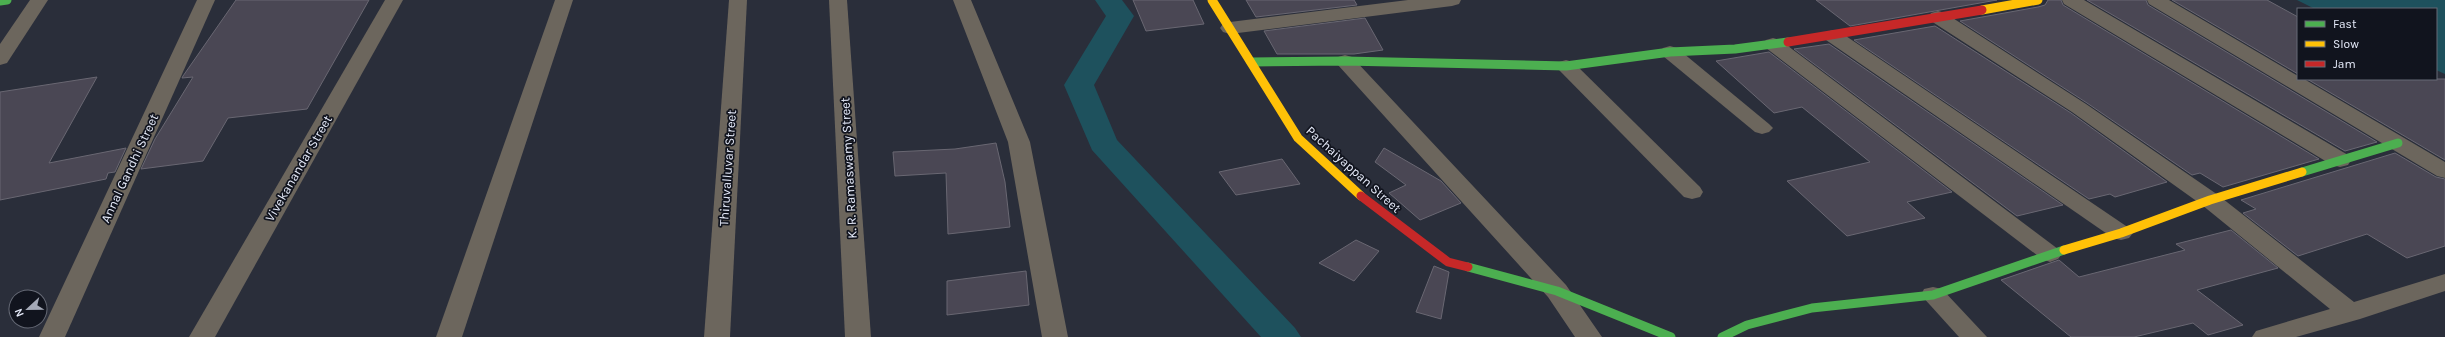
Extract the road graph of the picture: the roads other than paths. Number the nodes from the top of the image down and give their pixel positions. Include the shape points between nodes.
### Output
1 (7, 0) edge
2 (39, 0) edge
3 (206, 0) edge
4 (394, 0) edge
5 (564, 0) edge
6 (738, 0) edge
7 (838, 0) edge
8 (962, 0) edge
9 (1212, 0) edge
10 (1452, 0) edge
11 (2038, 0) edge
12 (2071, 0) edge
13 (2156, 0) edge
14 (0, 1) edge
15 (1364, 5) edge
16 (1938, 17) junction
17 (1230, 28) junction
18 (1833, 36) junction
19 (1774, 44) junction
20 (1670, 52) junction
21 (0, 59) edge
22 (1344, 61) junction
23 (1251, 62) junction
24 (1566, 66) junction
25 (1762, 128) dead end
26 (2398, 143) junction
27 (2340, 160) junction
28 (2445, 171) edge
29 (1692, 192) dead end
30 (2210, 200) junction
31 (2121, 233) junction
32 (2050, 254) junction
33 (2445, 282) edge
34 (1557, 292) junction
35 (1933, 295) junction
36 (2351, 313) junction
37 (52, 337) edge
38 (202, 337) edge
39 (449, 337) edge
40 (717, 337) edge
41 (858, 337) edge
42 (1055, 337) edge
43 (1589, 337) edge
44 (1671, 337) edge
45 (1722, 337) edge
46 (1974, 337) edge
47 (2265, 337) edge

1 - 14 street
2 - 21 street
3 - 37 street, Annal Gandhi Street
4 - 38 street, Vivekanandar Street
5 - 39 street
6 - 40 street, Thiruvalluvar Street
7 - 41 street, K. R. Ramaswamy Street
8 - 42 street via 1019,142
9 - 17 street, Pachaiyappan Street
10 - 15 street
11 - 16 street
12 - 27 street
13 - 26 street
15 - 17 street
16 - 18 street
16 - 30 street via 2078,108
17 - 23 street, Pachaiyappan Street
18 - 19 street
18 - 31 street
19 - 20 street
19 - 32 street
20 - 24 street
20 - 25 street
22 - 23 street
22 - 24 street
22 - 34 street
23 - 34 street, Pachaiyappan Street via 1298,138 1372,206 1448,262
24 - 29 street
26 - 27 street
26 - 28 street
27 - 30 street
30 - 31 street
30 - 36 street
31 - 32 street
32 - 35 street
33 - 36 street
34 - 43 street
34 - 44 street, Pachaiyappan Street
35 - 45 street via 1812,308 1747,325
35 - 46 street
36 - 47 street

